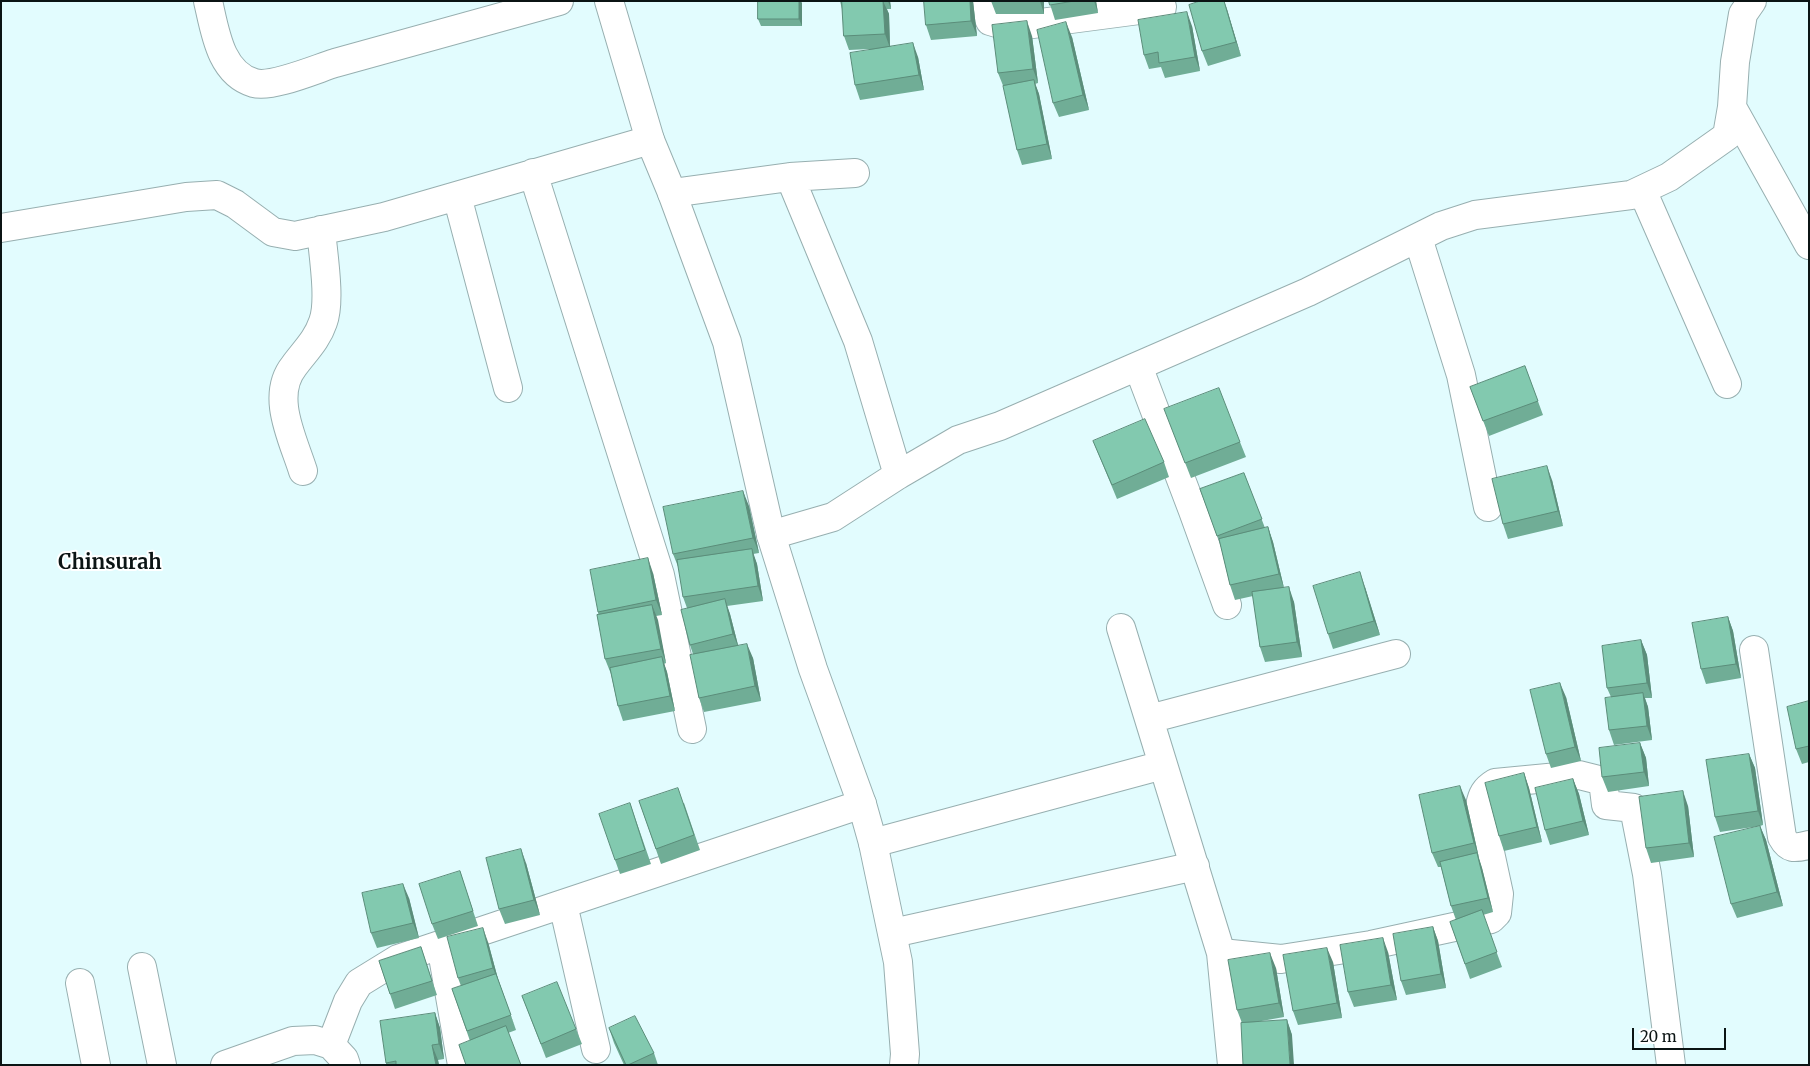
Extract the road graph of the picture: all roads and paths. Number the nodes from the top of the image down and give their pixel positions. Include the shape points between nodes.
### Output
1 (208, 1) edge
2 (559, 1) edge
3 (609, 1) edge
4 (985, 1) edge
5 (1752, 1) edge
6 (1162, 7) dead end
7 (1732, 107) junction
8 (650, 140) junction
9 (855, 173) dead end
10 (533, 174) junction
11 (790, 177) junction
12 (1642, 190) junction
13 (672, 193) junction
14 (457, 196) junction
15 (1, 228) edge
16 (321, 230) junction
17 (1418, 238) junction
18 (1809, 245) edge
19 (1138, 366) junction
20 (1727, 384) dead end
21 (508, 388) dead end
22 (303, 471) dead end
23 (898, 475) junction
24 (1488, 507) dead end
25 (771, 535) junction
26 (1227, 605) dead end
27 (1120, 628) dead end
28 (1754, 650) dead end
29 (1396, 654) dead end
30 (1149, 719) junction
31 (692, 729) dead end
32 (1163, 765) junction
33 (862, 804) junction
34 (873, 843) junction
35 (1809, 846) edge
36 (1194, 866) junction
37 (563, 904) junction
38 (893, 933) junction
39 (440, 945) junction
40 (1222, 953) junction
41 (142, 967) dead end
42 (80, 983) dead end
43 (596, 1049) dead end
44 (339, 1055) edge
45 (96, 1065) edge
46 (162, 1065) edge
47 (225, 1065) edge
48 (462, 1065) edge
49 (904, 1065) edge
50 (1232, 1065) edge
51 (1671, 1065) edge

1 - 2 street via 221,52 236,73 255,83 276,82
3 - 8 street
4 - 6 street via 990,21 1010,27
5 - 7 street via 1743,14
7 - 12 street via 1727,136 1668,177
7 - 18 street
8 - 10 street
8 - 13 street
9 - 11 street
10 - 14 street
10 - 31 street via 660,575
11 - 13 street
11 - 23 street via 858,341
12 - 17 street via 1631,195 1475,215 1441,226
12 - 20 street
13 - 25 street via 727,342
14 - 16 street via 384,217
14 - 21 street
15 - 16 street via 186,197 217,195 273,232 295,236
16 - 22 street via 326,299 324,320 316,340 292,367 284,382 287,420
17 - 19 street via 1308,292
17 - 24 street via 1461,375
19 - 23 street via 1000,426 958,440
19 - 26 street
23 - 25 street via 832,517
25 - 33 street via 813,669
27 - 30 street
28 - 35 street via 1782,837 1792,848
29 - 30 street
30 - 32 street
32 - 34 street
32 - 36 street
33 - 34 street
33 - 37 street
34 - 38 street
36 - 38 street
36 - 40 street
37 - 39 street
37 - 43 street
38 - 49 street via 898,962
39 - 44 street via 398,960 358,983 348,1001
39 - 48 street
40 - 50 street
40 - 51 street via 1281,958 1371,946 1491,919 1497,913 1499,894 1480,806 1487,788 1495,783 1579,775 1595,778 1603,780 1606,805 1634,808 1647,874
41 - 46 street
42 - 45 street
44 - 47 street via 315,1040 293,1040

